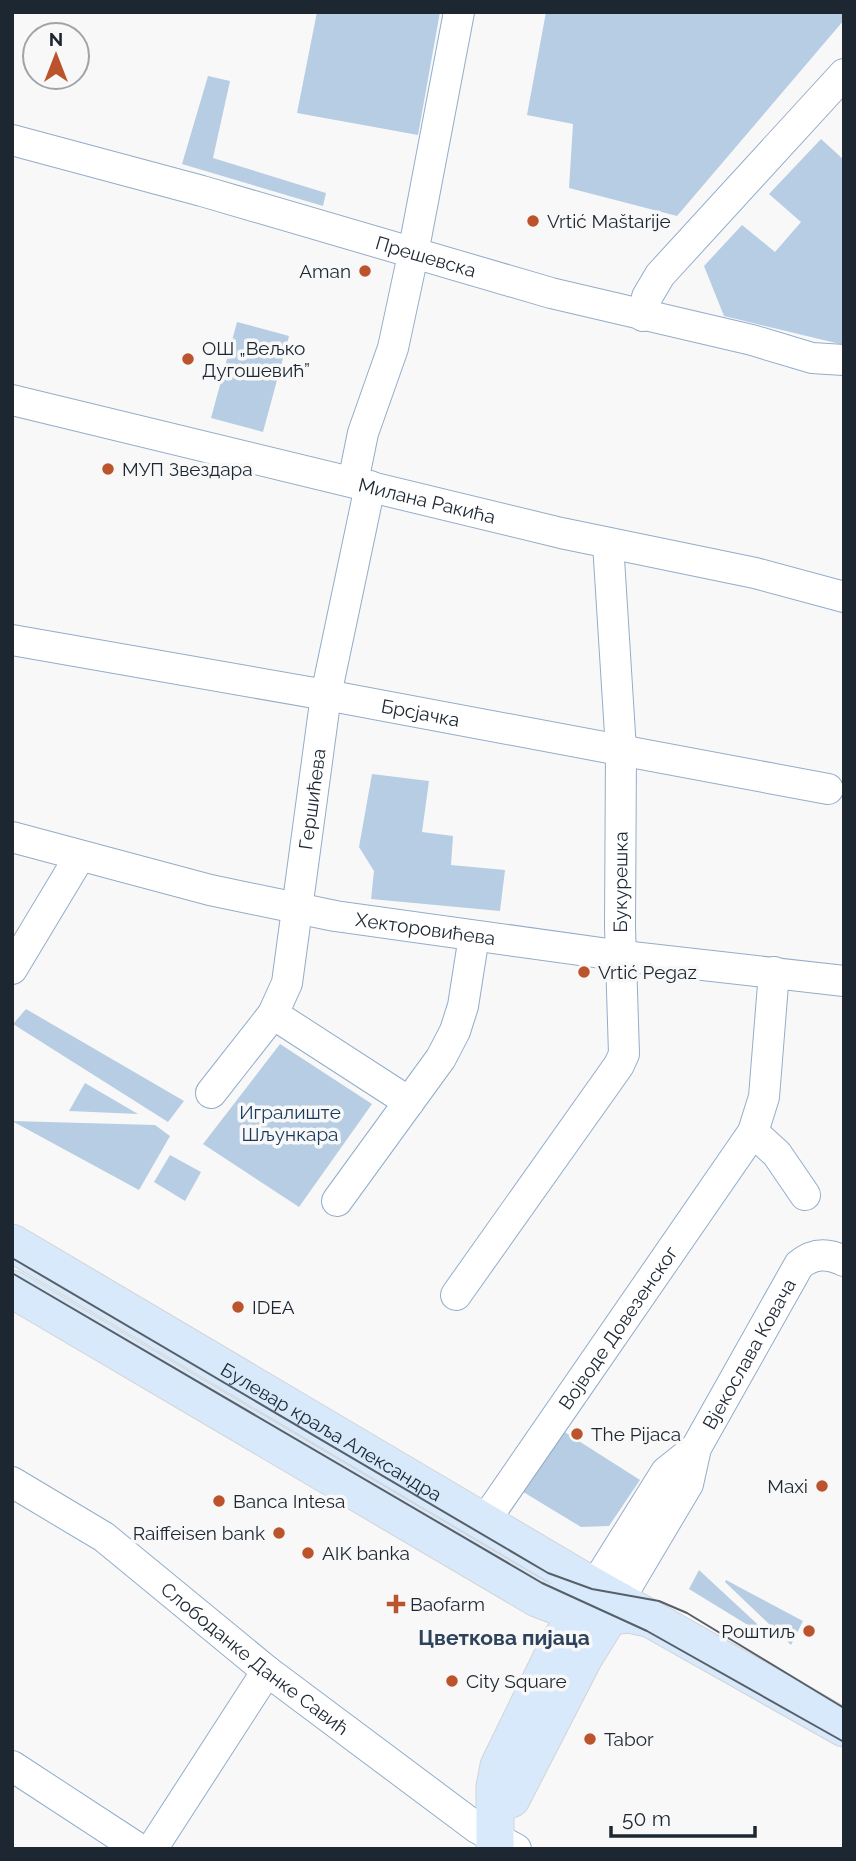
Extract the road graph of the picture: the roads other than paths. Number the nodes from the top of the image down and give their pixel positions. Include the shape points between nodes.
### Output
1 (459, 12) edge
2 (844, 74) edge
3 (12, 140) edge
4 (414, 253) junction
5 (643, 316) junction
6 (844, 360) edge
7 (12, 400) edge
8 (361, 484) junction
9 (608, 543) junction
10 (844, 597) edge
11 (12, 640) edge
12 (326, 695) junction
13 (621, 750) junction
14 (828, 789) dead end
15 (12, 837) edge
16 (80, 856) junction
17 (299, 910) junction
18 (474, 936) junction
19 (623, 956) junction
20 (12, 969) edge
21 (774, 972) junction
22 (844, 981) edge
23 (272, 1014) junction
24 (211, 1093) dead end
25 (409, 1102) junction
26 (753, 1132) junction
27 (805, 1195) dead end
28 (337, 1201) dead end
29 (12, 1243) edge
30 (844, 1261) edge
31 (12, 1289) edge
32 (456, 1294) dead end
33 (12, 1482) edge
34 (484, 1522) junction
35 (597, 1604) junction
36 (267, 1671) junction
37 (844, 1728) edge
38 (12, 1766) edge
39 (501, 1841) edge
40 (139, 1849) edge
41 (152, 1849) edge

1 - 4 street, Гершићева
2 - 5 street via 660,275 647,297
3 - 4 street, Прешевска
4 - 5 street, Прешевска
4 - 8 street, Гершићева via 393,348 363,433
5 - 6 street, Прешевска via 752,340 812,359
7 - 8 street, Милана Ракића
8 - 9 street, Милана Ракића
8 - 12 street, Гершићева
9 - 10 street, Милана Ракића via 755,573
9 - 13 street, Букурешка
11 - 12 street, Брсјачка
12 - 13 street, Брсјачка
12 - 17 street, Гершићева
13 - 14 street, Брсјачка
13 - 19 street, Букурешка
15 - 16 street, Хекторовићева
16 - 17 street, Хекторовићева
16 - 20 street
17 - 18 street, Хекторовићева
17 - 23 street, Гершићева via 287,983
18 - 19 street, Хекторовићева
18 - 25 street via 455,1031
19 - 21 street, Хекторовићева
19 - 32 street, Букурешка via 625,1045 619,1065
21 - 22 street, Хекторовићева
21 - 26 street, Војводе Довезенског via 764,1097
23 - 24 street, Гершићева
23 - 25 street
25 - 28 street
26 - 27 street via 777,1154
26 - 34 street, Војводе Довезенског
29 - 34 main road, Булевар краља Александра
30 - 35 street, Вјекослава Ковача via 824,1255 799,1265 696,1448 688,1484
31 - 35 main road, Булевар краља Александра via 537,1598
33 - 36 street, Слободанке Данке Савић via 104,1537
34 - 35 main road, Булевар краља Александра
35 - 37 main road, Булевар краља Александра via 652,1619
35 - 39 main road via 559,1643 499,1766 495,1787
36 - 39 street, Слободанке Данке Савић
36 - 41 street
38 - 40 street

